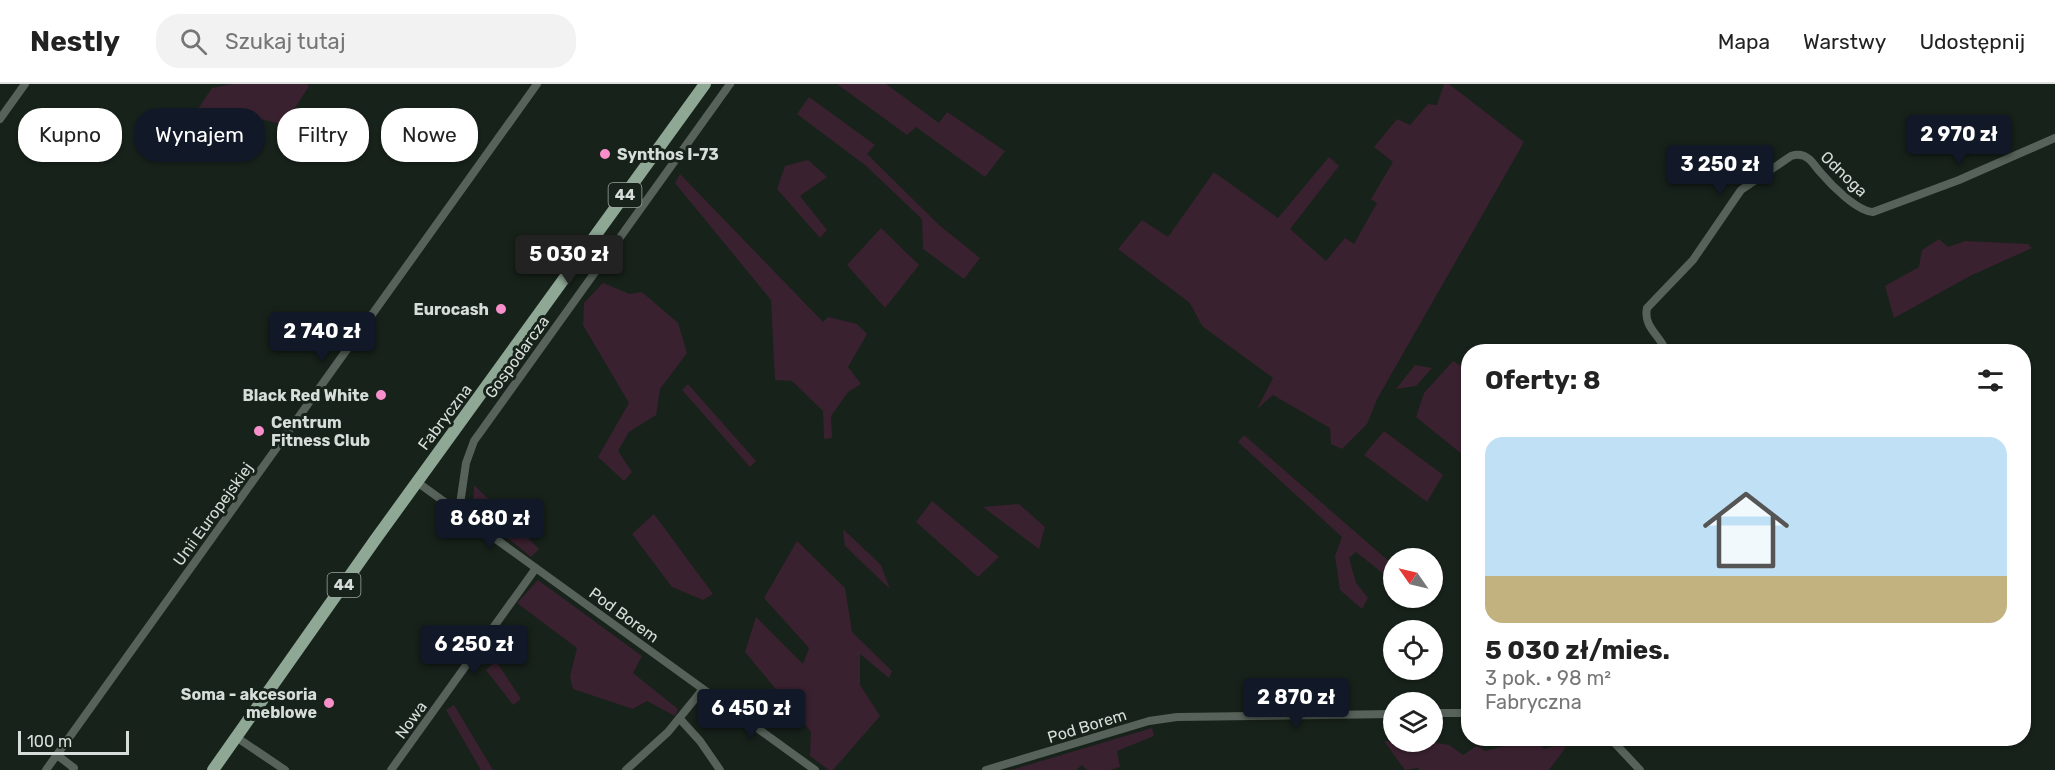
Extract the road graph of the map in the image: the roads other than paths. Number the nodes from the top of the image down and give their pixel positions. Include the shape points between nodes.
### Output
1 (25, 84) edge
2 (537, 84) edge
3 (705, 84) edge
4 (730, 84) edge
5 (0, 119) edge
6 (2055, 138) edge
7 (1662, 344) edge
8 (417, 482) junction
9 (459, 511) junction
10 (536, 568) junction
11 (703, 689) junction
12 (1461, 712) edge
13 (1443, 713) edge
14 (1383, 714) edge
15 (680, 719) junction
16 (236, 737) junction
17 (1618, 746) edge
18 (57, 755) junction
19 (46, 770) edge
20 (72, 770) edge
21 (213, 770) edge
22 (285, 770) edge
23 (392, 770) edge
24 (626, 770) edge
25 (720, 770) edge
26 (814, 770) edge
27 (986, 770) edge
28 (1640, 770) edge

1 - 5 street
2 - 18 street, Unii Europejskiej
3 - 8 main road, Fabryczna / 44
4 - 9 street, Gospodarcza via 474,441 466,463
6 - 7 street, Odnoga via 1873,212 1858,207 1808,158 1791,156 1741,190 1694,260 1647,308 1647,323
8 - 9 street, Pod Borem
8 - 16 main road, Fabryczna / 44
9 - 10 street, Pod Borem
10 - 11 street, Pod Borem
10 - 23 street, Nowa
11 - 15 street
11 - 26 street, Pod Borem
12 - 13 street
14 - 27 street, Pod Borem via 1177,717 1149,721
15 - 24 street
15 - 25 street
16 - 21 main road, Fabryczna / 44
16 - 22 street
17 - 28 street
18 - 19 street, Unii Europejskiej
18 - 20 street

